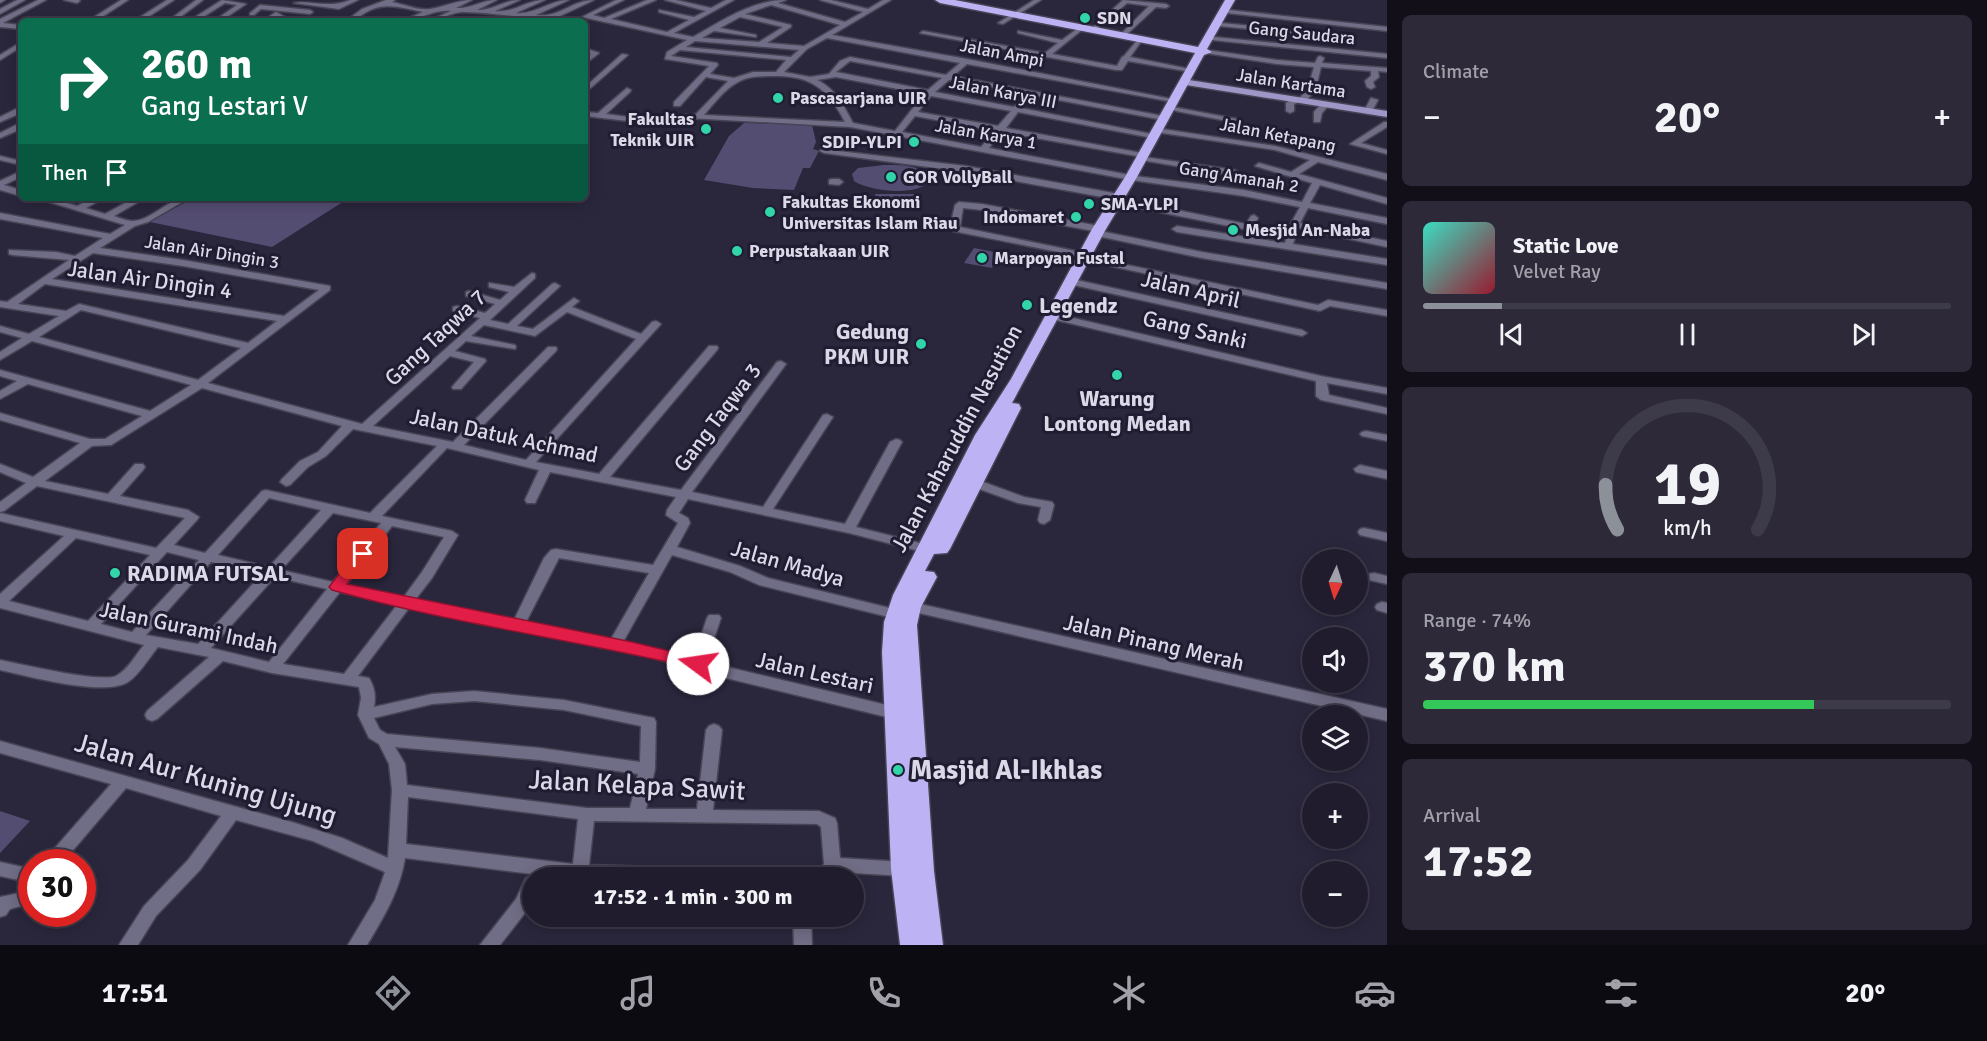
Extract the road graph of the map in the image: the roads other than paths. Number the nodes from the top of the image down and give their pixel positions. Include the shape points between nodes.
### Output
1 (22, 0) edge
2 (43, 0) edge
3 (67, 0) edge
4 (125, 0) edge
5 (171, 0) edge
6 (200, 0) edge
7 (266, 0) edge
8 (302, 0) edge
9 (351, 0) edge
10 (392, 0) edge
11 (469, 0) edge
12 (494, 0) edge
13 (517, 0) edge
14 (542, 0) edge
15 (566, 0) edge
16 (591, 0) edge
17 (621, 0) edge
18 (653, 0) edge
19 (668, 0) edge
20 (731, 0) edge
21 (750, 0) edge
22 (783, 0) edge
23 (823, 0) edge
24 (888, 0) edge
25 (940, 0) edge
26 (1038, 0) edge
27 (1230, 0) edge
28 (1236, 0) edge
29 (77, 1) edge
30 (225, 1) edge
31 (1126, 1) edge
32 (292, 3) junction
33 (385, 3) junction
34 (613, 4) junction
35 (769, 4) junction
36 (321, 5) junction
37 (1154, 5) junction
38 (1166, 6) dead end
39 (447, 9) junction
40 (632, 9) junction
41 (458, 10) junction
42 (712, 10) junction
43 (261, 11) junction
44 (429, 11) junction
45 (467, 11) junction
46 (661, 11) dead end
47 (869, 11) junction
48 (0, 12) edge
49 (310, 12) dead end
50 (484, 12) junction
51 (1229, 12) junction
52 (241, 13) dead end
53 (282, 13) junction
54 (251, 14) edge
55 (508, 15) junction
56 (739, 15) junction
57 (1014, 15) junction
58 (528, 16) junction
59 (586, 16) junction
60 (697, 17) junction
61 (96, 18) edge
62 (142, 18) edge
63 (175, 18) edge
64 (197, 18) edge
65 (222, 18) edge
66 (274, 18) edge
67 (297, 18) edge
68 (353, 18) edge
69 (412, 18) edge
70 (438, 18) edge
71 (467, 18) edge
72 (550, 18) joint
73 (582, 18) edge
74 (604, 20) junction
75 (727, 21) junction
76 (1322, 22) junction
77 (1001, 23) dead end
78 (0, 24) edge
79 (847, 25) junction
80 (1221, 25) junction
81 (18, 27) edge
82 (714, 28) junction
83 (1081, 28) junction
84 (1387, 29) edge
85 (1093, 30) junction
86 (1020, 32) dead end
87 (923, 33) dead end
88 (667, 34) junction
89 (1322, 35) junction
90 (825, 36) junction
91 (1122, 36) junction
92 (1351, 37) dead end
93 (696, 39) junction
94 (1140, 39) junction
95 (962, 40) junction
96 (764, 41) junction
97 (1062, 42) junction
98 (955, 45) dead end
99 (18, 46) edge
100 (680, 48) junction
101 (805, 48) junction
102 (1207, 48) junction
103 (588, 51) edge
104 (948, 51) dead end
105 (1322, 51) junction
106 (624, 55) dead end
107 (1047, 55) junction
108 (941, 56) junction
109 (1387, 56) edge
110 (1060, 57) junction
111 (0, 58) edge
112 (1124, 58) junction
113 (793, 59) junction
114 (588, 60) edge
115 (967, 61) junction
116 (1054, 63) dead end
117 (1319, 65) junction
118 (1047, 69) dead end
119 (1374, 70) junction
120 (1387, 70) edge
121 (779, 74) junction
122 (705, 75) junction
123 (836, 75) junction
124 (1040, 75) junction
125 (1190, 76) junction
126 (813, 78) junction
127 (948, 78) junction
128 (735, 80) junction
129 (1371, 87) dead end
130 (588, 88) edge
131 (627, 90) dead end
132 (929, 93) junction
133 (1029, 93) junction
134 (1374, 100) dead end
135 (1299, 101) junction
136 (677, 104) dead end
137 (1325, 105) junction
138 (1014, 110) junction
139 (18, 111) edge
140 (1290, 111) dead end
141 (1368, 111) junction
142 (912, 113) junction
143 (1387, 114) edge
144 (588, 115) edge
145 (699, 116) junction
146 (599, 117) junction
147 (0, 120) edge
148 (1317, 120) dead end
149 (1237, 121) dead end
150 (1387, 124) edge
151 (850, 125) junction
152 (18, 127) edge
153 (1000, 130) junction
154 (2, 133) edge
155 (897, 133) junction
156 (1157, 134) junction
157 (1306, 145) dead end
158 (984, 149) junction
159 (824, 151) dead end
160 (1293, 152) junction
161 (1387, 152) edge
162 (0, 158) edge
163 (1318, 158) junction
164 (16, 162) edge
165 (0, 166) edge
166 (1259, 166) dead end
167 (1235, 173) dead end
168 (1292, 175) junction
169 (18, 176) edge
170 (1134, 177) junction
171 (1387, 177) edge
172 (1317, 182) junction
173 (0, 186) edge
174 (18, 192) edge
175 (1120, 200) junction
176 (52, 201) edge
177 (94, 201) edge
178 (135, 201) edge
179 (180, 201) edge
180 (1387, 201) edge
181 (1305, 205) junction
182 (78, 210) junction
183 (0, 216) edge
184 (106, 217) junction
185 (1254, 218) dead end
186 (1387, 221) edge
187 (1215, 222) junction
188 (132, 224) junction
189 (1295, 225) junction
190 (1177, 229) dead end
191 (1102, 232) junction
192 (1209, 234) junction
193 (111, 237) junction
194 (1387, 244) edge
195 (1288, 247) junction
196 (91, 250) junction
197 (12, 252) dead end
198 (1202, 255) junction
199 (1088, 258) junction
200 (76, 259) junction
201 (1387, 262) edge
202 (532, 276) dead end
203 (43, 281) junction
204 (1075, 283) junction
205 (492, 285) dead end
206 (555, 286) dead end
207 (1387, 286) edge
208 (514, 290) junction
209 (470, 294) dead end
210 (501, 303) junction
211 (5, 305) edge
212 (457, 309) dead end
213 (62, 313) dead end
214 (1387, 313) edge
215 (484, 318) junction
216 (1060, 318) junction
217 (286, 319) junction
218 (656, 324) dead end
219 (509, 328) junction
220 (0, 329) edge
221 (1302, 333) dead end
222 (30, 336) junction
223 (464, 338) junction
224 (643, 338) junction
225 (248, 346) junction
226 (511, 347) dead end
227 (713, 348) dead end
228 (552, 349) dead end
229 (448, 352) junction
230 (0, 357) edge
231 (781, 364) dead end
232 (0, 373) edge
233 (1321, 379) junction
234 (27, 380) junction
235 (200, 384) junction
236 (457, 387) dead end
237 (1387, 391) edge
238 (0, 396) edge
239 (1387, 411) edge
240 (152, 415) junction
241 (0, 416) edge
242 (826, 417) dead end
243 (350, 425) junction
244 (365, 427) junction
245 (1366, 434) dead end
246 (1387, 438) edge
247 (89, 442) junction
248 (896, 442) dead end
249 (450, 446) junction
250 (528, 464) junction
251 (139, 467) dead end
252 (0, 468) edge
253 (546, 468) junction
254 (1360, 469) dead end
255 (1387, 475) edge
256 (603, 477) junction
257 (968, 481) junction
258 (34, 482) junction
259 (286, 482) dead end
260 (683, 494) junction
261 (111, 498) junction
262 (531, 501) dead end
263 (0, 508) edge
264 (330, 508) junction
265 (766, 511) junction
266 (0, 517) edge
267 (373, 517) junction
268 (1044, 520) dead end
269 (389, 521) junction
270 (849, 529) junction
271 (1364, 532) dead end
272 (73, 534) junction
273 (1387, 537) edge
274 (668, 549) junction
275 (927, 549) junction
276 (161, 550) junction
277 (208, 557) junction
278 (656, 570) junction
279 (272, 571) junction
280 (337, 587) junction
281 (0, 603) edge
282 (406, 603) junction
283 (904, 611) junction
284 (714, 618) dead end
285 (518, 625) junction
286 (90, 627) junction
287 (135, 638) junction
288 (154, 642) junction
289 (615, 644) junction
290 (201, 650) junction
291 (220, 655) junction
292 (698, 664) junction
293 (0, 665) edge
294 (272, 668) junction
295 (349, 678) junction
296 (895, 713) junction
297 (152, 715) dead end
298 (365, 715) junction
299 (1387, 715) edge
300 (714, 730) dead end
301 (384, 740) junction
302 (0, 747) edge
303 (647, 769) junction
304 (122, 782) junction
305 (400, 790) junction
306 (232, 813) junction
307 (587, 814) junction
308 (704, 814) junction
309 (636, 816) junction
310 (64, 849) edge
311 (399, 850) junction
312 (832, 865) joint
313 (581, 867) edge
314 (0, 869) edge
315 (395, 869) junction
316 (904, 869) junction
317 (18, 873) edge
318 (522, 874) edge
319 (18, 900) edge
320 (522, 904) edge
321 (0, 910) edge
322 (802, 927) edge
323 (128, 945) edge
324 (357, 945) edge
325 (489, 945) edge
326 (803, 945) edge
327 (913, 945) edge
328 (930, 945) edge

1 - 48 street
2 - 78 street
3 - 29 street
4 - 61 street
5 - 62 street
6 - 63 street
7 - 32 street
8 - 36 street
9 - 36 street via 339,7
10 - 33 street
11 - 39 street
12 - 45 street
13 - 50 street
14 - 55 street
15 - 58 street
16 - 72 street
17 - 34 street
18 - 40 street
19 - 42 street
20 - 42 street
21 - 35 street
22 - 35 street
23 - 47 street
24 - 47 street
25 - 57 highway
26 - 57 street
27 - 102 highway, Jalan Kaharuddin Nasution
28 - 51 highway, Jalan Kaharuddin Nasution
30 - 64 street
30 - 65 street via 243,4
31 - 37 street
31 - 85 street
32 - 36 street
32 - 53 street
33 - 44 street
33 - 68 street
34 - 40 street
34 - 59 street
35 - 56 street
35 - 79 street
37 - 38 street
37 - 91 street
39 - 41 street
39 - 44 street
40 - 74 street
41 - 45 street
41 - 70 street
42 - 60 street
43 - 53 street
43 - 54 street
43 - 54 street
43 - 66 street
44 - 69 street
45 - 50 street
46 - 60 street
47 - 79 street
49 - 53 street
50 - 55 street
50 - 71 street
51 - 76 street
51 - 80 highway, Jalan Kaharuddin Nasution
52 - 54 street
53 - 66 street
53 - 67 street
55 - 58 street
56 - 75 street
56 - 96 street via 789,26
57 - 77 street
57 - 83 highway
58 - 72 street
59 - 73 street
59 - 74 street
60 - 75 street
60 - 88 street
74 - 88 street
75 - 82 street
76 - 84 street
76 - 89 street
78 - 81 street
79 - 90 street
80 - 89 street
80 - 102 highway, Jalan Kaharuddin Nasution
82 - 93 street
82 - 96 street
83 - 85 highway
83 - 97 street
85 - 91 highway
86 - 97 street
87 - 95 street
88 - 93 street
89 - 92 street
89 - 105 street
90 - 101 street
90 - 108 street, Jalan Ampi
91 - 94 highway
93 - 96 street
93 - 100 street
94 - 102 highway
94 - 112 street
95 - 98 street
95 - 107 street
96 - 101 street
97 - 107 street
99 - 111 street
100 - 113 street
100 - 122 street via 666,57 714,64
101 - 113 street
102 - 105 street, Gang Saudara
102 - 117 street via 1277,62
102 - 125 highway, Jalan Kaharuddin Nasution
103 - 114 street via 596,53
104 - 108 street
105 - 109 street, Gang Saudara
105 - 117 street
106 - 130 street
107 - 110 street
108 - 115 street, Jalan Ampi
110 - 112 street via 1116,68
110 - 116 street
112 - 125 street
113 - 121 street
115 - 124 street, Jalan Ampi
115 - 127 street
117 - 119 street
117 - 135 street via 1312,88
118 - 124 street
119 - 120 street
119 - 129 street via 1375,77 1369,81
121 - 126 street, Jalan Karya III
121 - 128 street, Jalan Karya III via 746,75
122 - 128 street
122 - 136 street
123 - 126 street, Jalan Karya III
123 - 127 street via 834,70 850,59
123 - 132 street, Jalan Karya III
124 - 156 street, Jalan Ampi
125 - 135 main road, Jalan Kartama
125 - 156 highway, Jalan Kaharuddin Nasution
126 - 151 street via 831,93
127 - 132 street
127 - 133 street
128 - 145 street
131 - 146 street
132 - 138 street, Jalan Karya III
132 - 142 street
133 - 138 street
133 - 156 street
134 - 141 street
135 - 137 main road, Jalan Kartama
135 - 140 street via 1290,104
137 - 141 main road, Jalan Kartama
137 - 148 street
138 - 153 street
138 - 156 street, Jalan Karya III
139 - 147 street
141 - 143 main road, Jalan Kartama
142 - 153 street
142 - 155 street
144 - 146 street, Jalan Karya 1
145 - 146 street, Jalan Karya 1 via 641,120
145 - 151 street, Jalan Karya 1
149 - 156 street
150 - 161 street via 1354,144
151 - 155 street, Jalan Karya 1
152 - 154 street
153 - 156 street
153 - 158 street
155 - 158 street, Jalan Karya 1
156 - 160 street, Jalan Ketapang
156 - 167 street
156 - 170 highway, Jalan Kaharuddin Nasution
157 - 160 street
158 - 170 street, Jalan Karya 1
159 - 175 street via 966,169
160 - 163 street, Jalan Ketapang
162 - 164 street
163 - 168 street
163 - 171 street, Jalan Ketapang
164 - 165 street
166 - 168 street
168 - 172 street
169 - 173 street
170 - 175 highway, Jalan Kaharuddin Nasution
170 - 181 street, Gang Amanah 2
172 - 180 street
172 - 181 street
173 - 174 street
175 - 187 street
175 - 191 highway, Jalan Kaharuddin Nasution
176 - 182 street
177 - 182 street
178 - 184 street
179 - 188 street, Jalan Air Dingin 4
181 - 186 street, Gang Amanah 2
181 - 189 street
182 - 184 street
183 - 193 street
184 - 188 street
185 - 187 street via 1250,227
187 - 192 street
188 - 193 street, Jalan Air Dingin 4
189 - 194 street
189 - 195 street
190 - 192 street
191 - 198 street
191 - 199 highway, Jalan Kaharuddin Nasution
191 - 199 street via 959,205 956,229
192 - 195 street
192 - 198 street
193 - 196 street, Jalan Air Dingin 4
195 - 201 street
196 - 200 street, Jalan Air Dingin 4
196 - 217 street, Jalan Air Dingin 3 via 327,288
197 - 200 street
198 - 207 street
199 - 204 highway, Jalan Kaharuddin Nasution
199 - 214 street via 1320,309 1328,303
200 - 203 street, Jalan Air Dingin 4
202 - 208 street, Gang Taqwa 7
203 - 211 street
203 - 217 street, Jalan Air Dingin 4
204 - 216 highway, Jalan Kaharuddin Nasution
204 - 221 street, Jalan April
204 - 257 highway, Jalan Kaharuddin Nasution
205 - 208 street
206 - 219 street
208 - 210 street, Gang Taqwa 7
209 - 210 street
210 - 215 street, Gang Taqwa 7
211 - 213 street
212 - 215 street
215 - 219 street
215 - 223 street, Gang Taqwa 7
216 - 233 street, Gang Sanki
216 - 257 highway, Jalan Kaharuddin Nasution
217 - 225 street
218 - 224 street
219 - 224 street via 537,333 569,304
220 - 222 street, Jalan Datuk Achmad
222 - 225 street via 78,307
222 - 230 street
222 - 235 street, Jalan Datuk Achmad
223 - 226 street
223 - 229 street, Gang Taqwa 7
224 - 250 street
225 - 235 street
227 - 256 street
228 - 249 street
229 - 236 street via 481,361
229 - 244 street, Gang Taqwa 7
231 - 260 street, Gang Taqwa 3
232 - 234 street
233 - 237 street, Gang Sanki
233 - 239 street via 1325,398
234 - 238 street
234 - 240 street
235 - 240 street
235 - 243 street, Jalan Datuk Achmad
240 - 247 street via 111,442
241 - 247 street
242 - 265 street
243 - 244 street, Jalan Datuk Achmad
243 - 259 street via 322,454 304,464
244 - 249 street, Jalan Datuk Achmad
245 - 246 street
247 - 258 street
248 - 270 street
249 - 250 street, Jalan Datuk Achmad
249 - 267 street
250 - 253 street, Jalan Datuk Achmad
251 - 261 street
252 - 258 street
253 - 256 street, Jalan Datuk Achmad
253 - 262 street
254 - 255 street
256 - 260 street, Jalan Datuk Achmad
257 - 268 street via 1048,505
257 - 275 highway, Jalan Kaharuddin Nasution
257 - 283 highway, Jalan Kaharuddin Nasution
258 - 261 street
258 - 263 street
260 - 265 street, Jalan Datuk Achmad
260 - 274 street via 672,514 684,524
261 - 276 street via 192,517
264 - 267 street
264 - 277 street via 266,494
264 - 279 street
265 - 270 street, Jalan Datuk Achmad
266 - 272 street, Jalan Lestari
267 - 269 street
269 - 280 street
269 - 282 street via 452,536
270 - 275 street, Jalan Datuk Achmad
271 - 273 street
272 - 276 street, Jalan Lestari
272 - 281 street
274 - 278 street
274 - 283 street, Jalan Madya via 764,582
275 - 283 highway, Jalan Kaharuddin Nasution via 903,595
276 - 277 street, Jalan Lestari
276 - 286 street
277 - 279 street, Jalan Lestari
277 - 287 street
278 - 285 street via 556,553
278 - 289 street
279 - 280 street, Jalan Lestari
279 - 290 street
280 - 282 street, Jalan Lestari
280 - 294 street
281 - 286 street, Jalan Gurami Indah
282 - 285 street, Jalan Lestari
282 - 295 street
283 - 296 highway, Jalan Kaharuddin Nasution via 893,640
283 - 299 street, Jalan Pinang Merah
283 - 328 highway, Jalan Kaharuddin Nasution via 921,871
284 - 292 street
285 - 289 street, Jalan Lestari
286 - 287 street, Jalan Gurami Indah
287 - 288 street, Jalan Gurami Indah
288 - 290 street, Jalan Gurami Indah
288 - 293 street via 124,678 116,682 68,678
289 - 292 street, Jalan Lestari
290 - 291 street, Jalan Gurami Indah
291 - 294 street, Jalan Gurami Indah
291 - 297 street
292 - 296 street, Jalan Lestari
294 - 295 street, Jalan Gurami Indah
295 - 298 street, Jalan Gurami Indah via 364,682 368,689
296 - 316 highway, Jalan Kaharuddin Nasution
298 - 301 street via 374,734
298 - 303 street via 450,696 524,700 585,709 650,722
300 - 308 street
301 - 303 street via 540,754
301 - 305 street via 397,764
302 - 304 street, Jalan Aur Kuning Ujung
303 - 309 street
304 - 306 street, Jalan Aur Kuning Ujung
304 - 310 street
305 - 307 street, Jalan Kelapa Sawit
305 - 311 street
306 - 315 street, Jalan Aur Kuning Ujung via 363,852
306 - 323 street via 194,865 150,911
307 - 309 street, Jalan Kelapa Sawit
307 - 313 street
308 - 309 street, Jalan Kelapa Sawit
308 - 312 street, Jalan Kelapa Sawit via 825,820 829,823
311 - 315 street
311 - 318 street
312 - 316 street
314 - 317 street
315 - 324 street via 383,903
316 - 327 highway, Jalan Kaharuddin Nasution
319 - 321 street via 5,903
320 - 325 street
322 - 326 street

